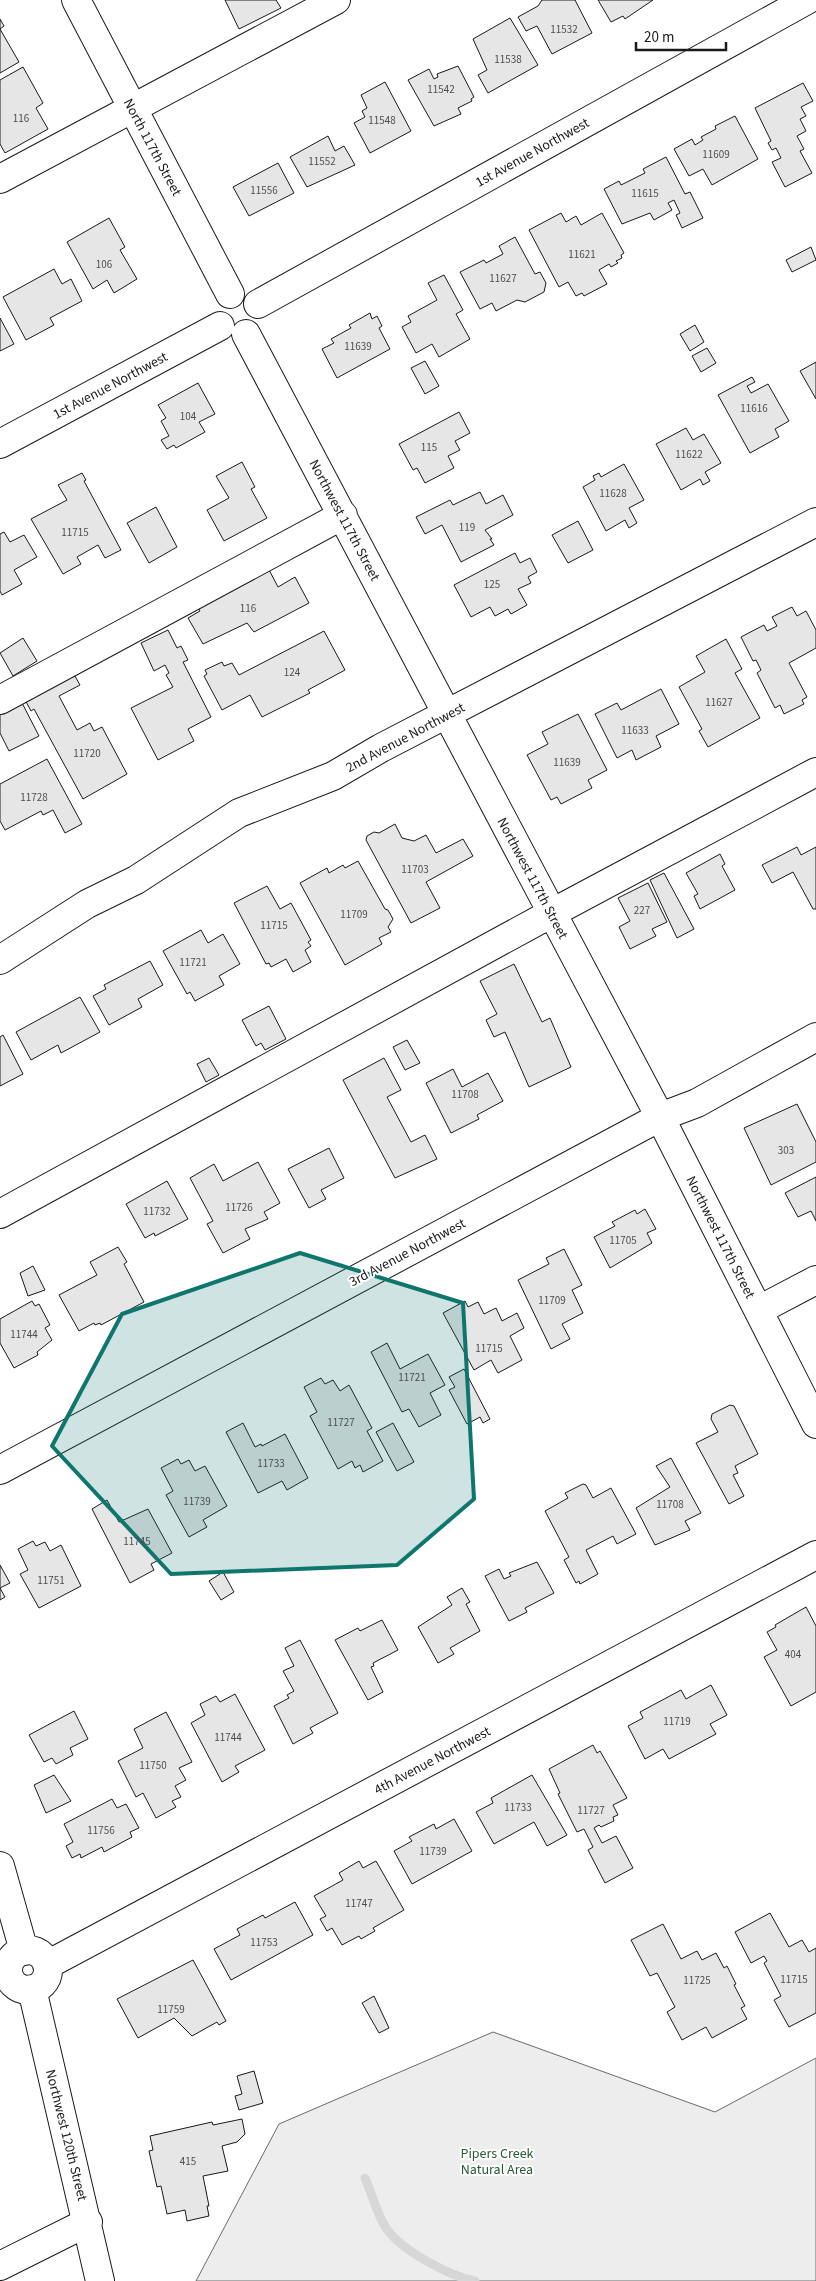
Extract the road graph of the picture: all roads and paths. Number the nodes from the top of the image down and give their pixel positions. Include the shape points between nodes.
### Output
1 (76, 0) edge
2 (336, 0) edge
3 (807, 0) edge
4 (133, 108) junction
5 (0, 179) edge
6 (230, 294) junction
7 (258, 304) junction
8 (220, 326) junction
9 (246, 334) junction
10 (0, 444) edge
11 (343, 515) junction
12 (816, 522) edge
13 (0, 700) edge
14 (447, 716) junction
15 (816, 772) edge
16 (552, 913) junction
17 (0, 960) edge
18 (816, 1037) edge
19 (660, 1117) junction
20 (0, 1214) edge
21 (816, 1280) edge
22 (759, 1310) junction
23 (816, 1424) edge
24 (0, 1470) edge
25 (816, 1555) edge
26 (0, 1866) edge
27 (36, 1958) junction
28 (15, 1988) edge
29 (88, 2222) junction
30 (0, 2266) edge
31 (100, 2281) edge

1 - 4 street, North 117th Street
2 - 4 street
3 - 7 street, 1st Avenue Northwest
4 - 5 street
4 - 6 street, North 117th Street
6 - 7 street via 243,293
6 - 8 street via 218,308
7 - 9 street via 260,316 256,327
8 - 9 street via 235,336
8 - 10 street, 1st Avenue Northwest
9 - 11 street, Northwest 117th Street
11 - 13 street
11 - 14 street, Northwest 117th Street
12 - 14 street, 2nd Avenue Northwest
14 - 16 street, Northwest 117th Street
14 - 17 street, 2nd Avenue Northwest via 333,776 239,813 136,880 87,904
15 - 16 street
16 - 19 street, Northwest 117th Street
16 - 20 street
18 - 19 street, 3rd Avenue Northwest via 697,1103
19 - 22 street, Northwest 117th Street
19 - 24 street, 3rd Avenue Northwest
21 - 22 street
22 - 23 street, Northwest 117th Street
25 - 27 street, 4th Avenue Northwest
26 - 27 street
27 - 28 street via 47,1975 45,1981 40,1986
28 - 29 street, Northwest 120th Street
29 - 30 street
29 - 31 street, Northwest 120th Street

